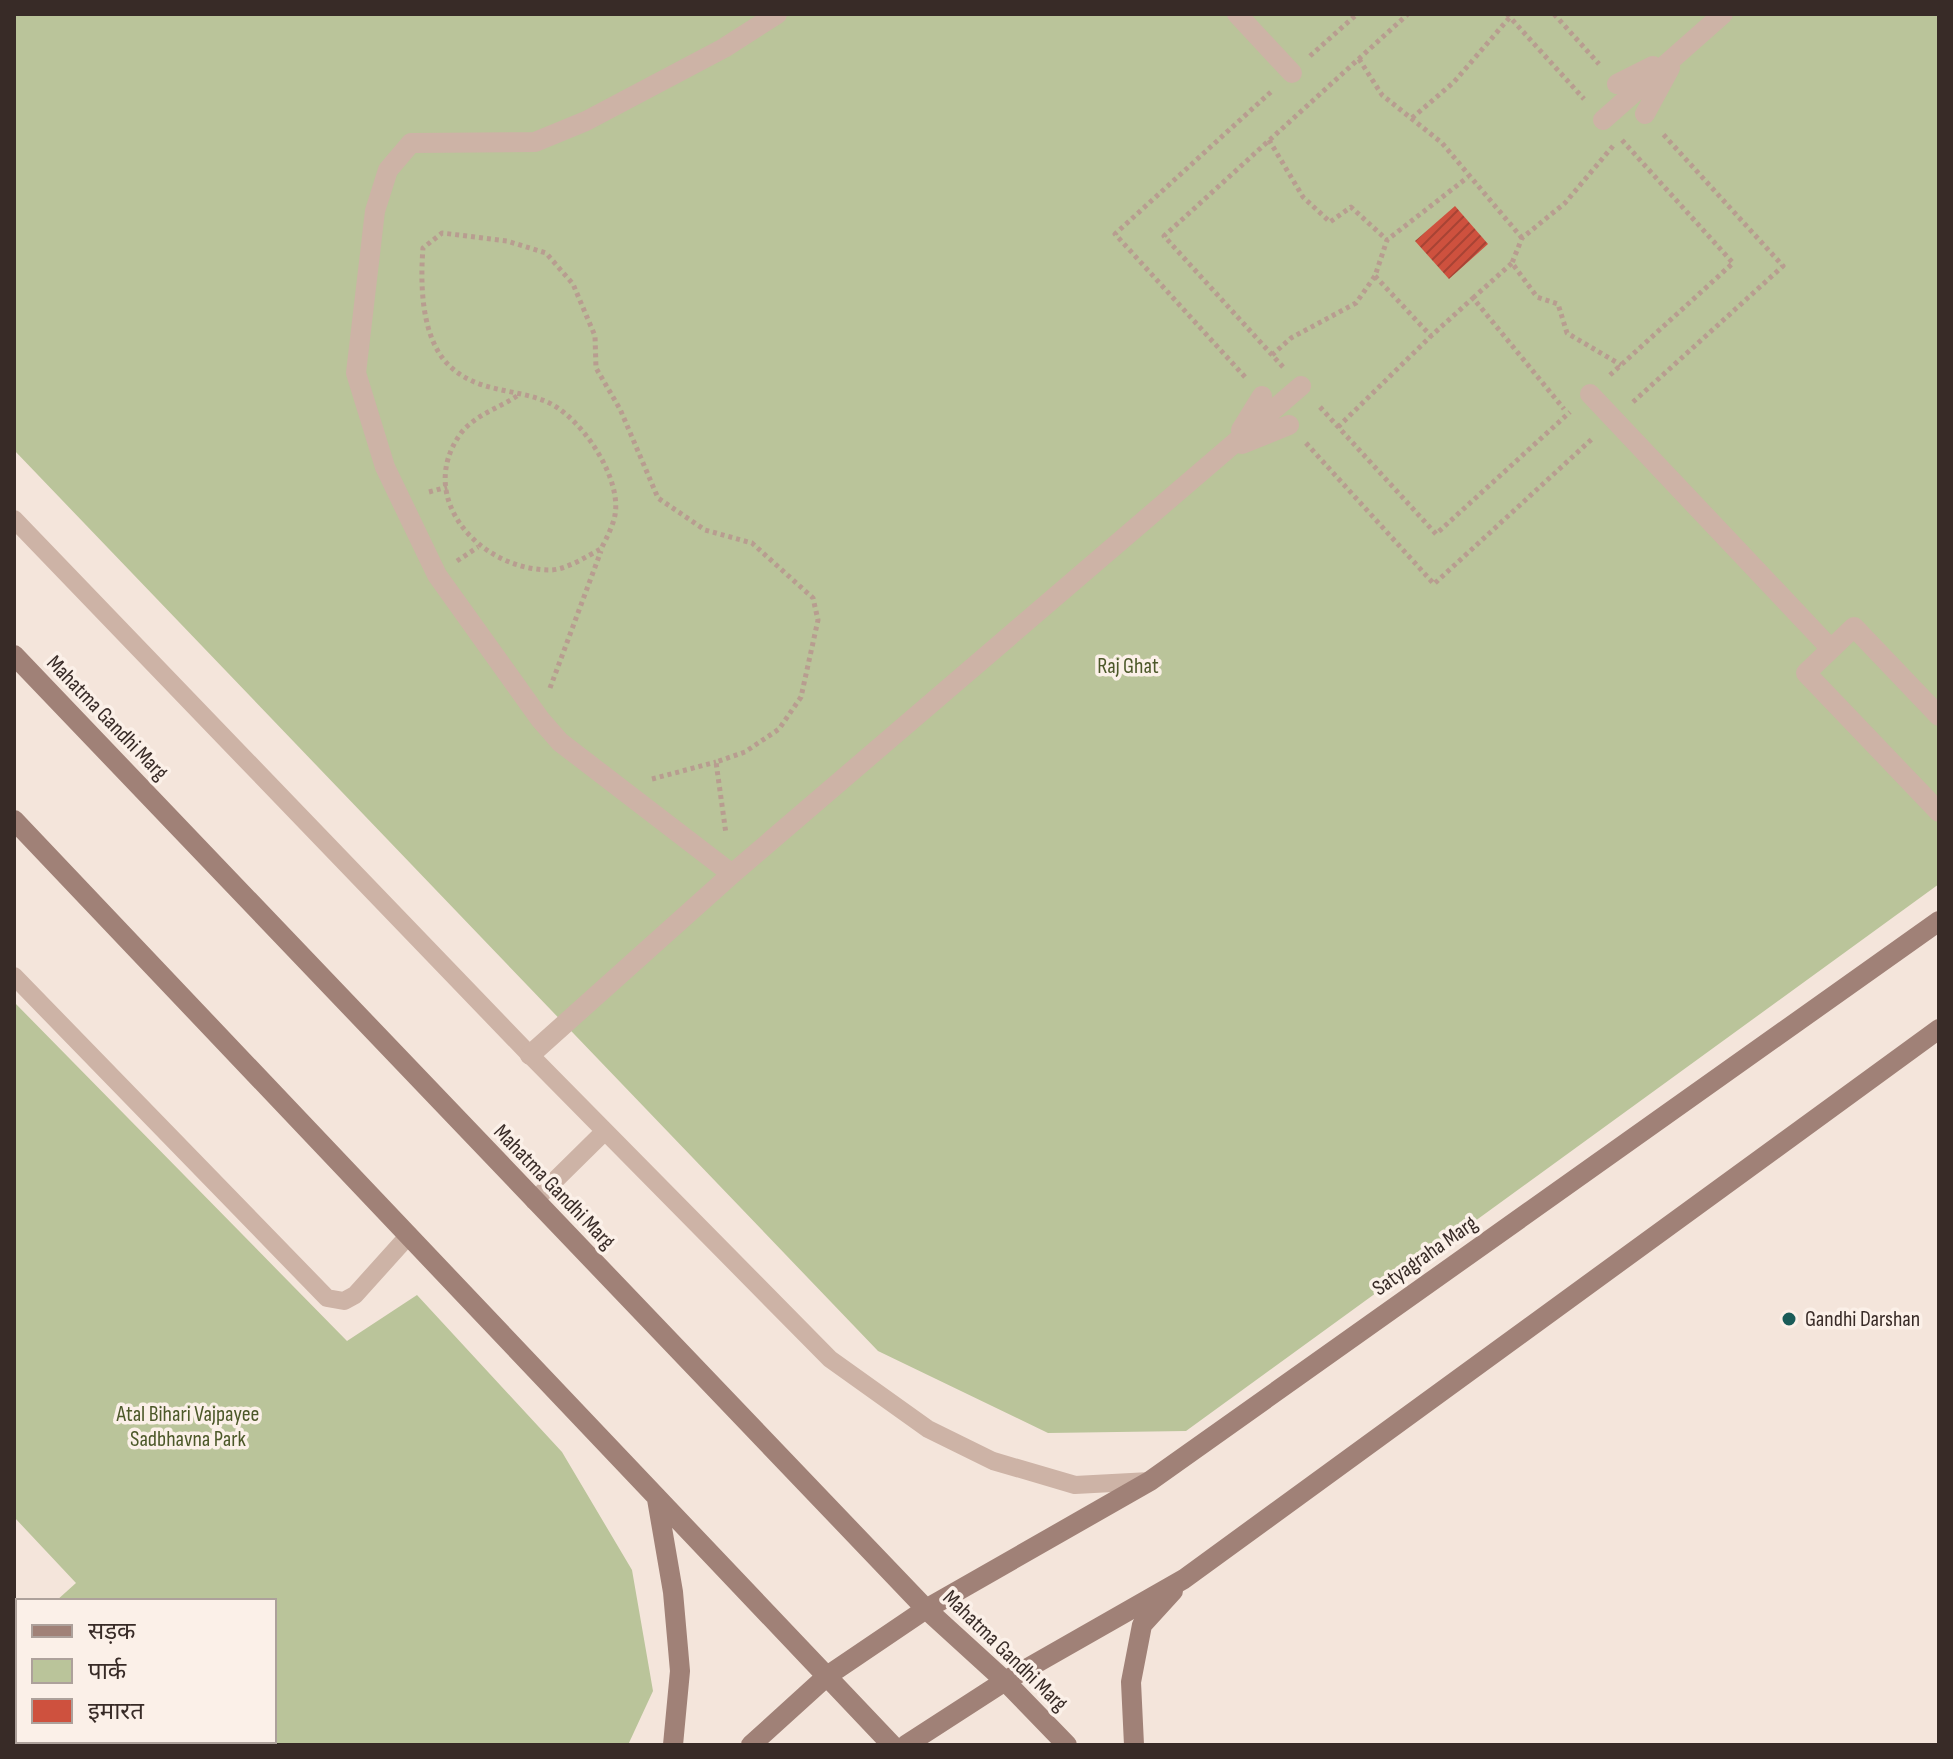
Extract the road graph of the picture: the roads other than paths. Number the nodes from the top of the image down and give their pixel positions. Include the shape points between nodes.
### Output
1 (777, 14) edge
2 (1237, 14) edge
3 (1723, 14) edge
4 (1677, 54) junction
5 (1292, 73) road end
6 (1617, 84) road end
7 (1645, 114) dead end
8 (1603, 120) road end
9 (1301, 386) road end
10 (1590, 394) road end
11 (1262, 396) road end
12 (1289, 425) dead end
13 (1227, 450) junction
14 (14, 519) edge
15 (1831, 649) junction
16 (14, 655) edge
17 (1939, 716) edge
18 (1939, 812) edge
19 (14, 820) edge
20 (732, 874) junction
21 (1939, 921) edge
22 (14, 976) edge
23 (1939, 1029) edge
24 (530, 1055) junction
25 (605, 1131) junction
26 (534, 1201) junction
27 (409, 1235) junction
28 (1150, 1481) junction
29 (657, 1499) junction
30 (1184, 1579) junction
31 (926, 1609) junction
32 (827, 1676) junction
33 (1005, 1681) junction
34 (673, 1745) edge
35 (751, 1745) edge
36 (892, 1745) edge
37 (906, 1745) edge
38 (1067, 1745) edge
39 (1134, 1745) edge

1 - 20 street via 724,48 535,142 411,143 388,170 375,211 356,373 385,467 437,575 540,719 560,742
2 - 5 street
3 - 4 street
4 - 6 street
4 - 7 street
4 - 8 street
9 - 13 street
10 - 15 street
11 - 13 street
12 - 13 street
13 - 20 street
14 - 24 lane
15 - 17 street via 1854,627
15 - 18 street via 1806,673
16 - 26 main road, Mahatma Gandhi Marg
19 - 27 main road
20 - 24 street
21 - 28 main road, Satyagraha Marg
22 - 27 lane via 327,1298 344,1301 355,1295
23 - 30 main road
24 - 25 lane
25 - 26 lane
25 - 28 lane via 830,1359 928,1429 993,1461 1075,1485
26 - 31 main road, Mahatma Gandhi Marg
27 - 29 main road
28 - 31 main road, Satyagraha Marg
29 - 32 main road
29 - 34 main road via 680,1671
30 - 33 main road
30 - 39 main road via 1142,1625 1131,1682
31 - 32 main road, Satyagraha Marg
31 - 33 main road, Mahatma Gandhi Marg
32 - 35 main road, Satyagraha Marg
32 - 36 main road
33 - 37 main road
33 - 38 main road, Mahatma Gandhi Marg

